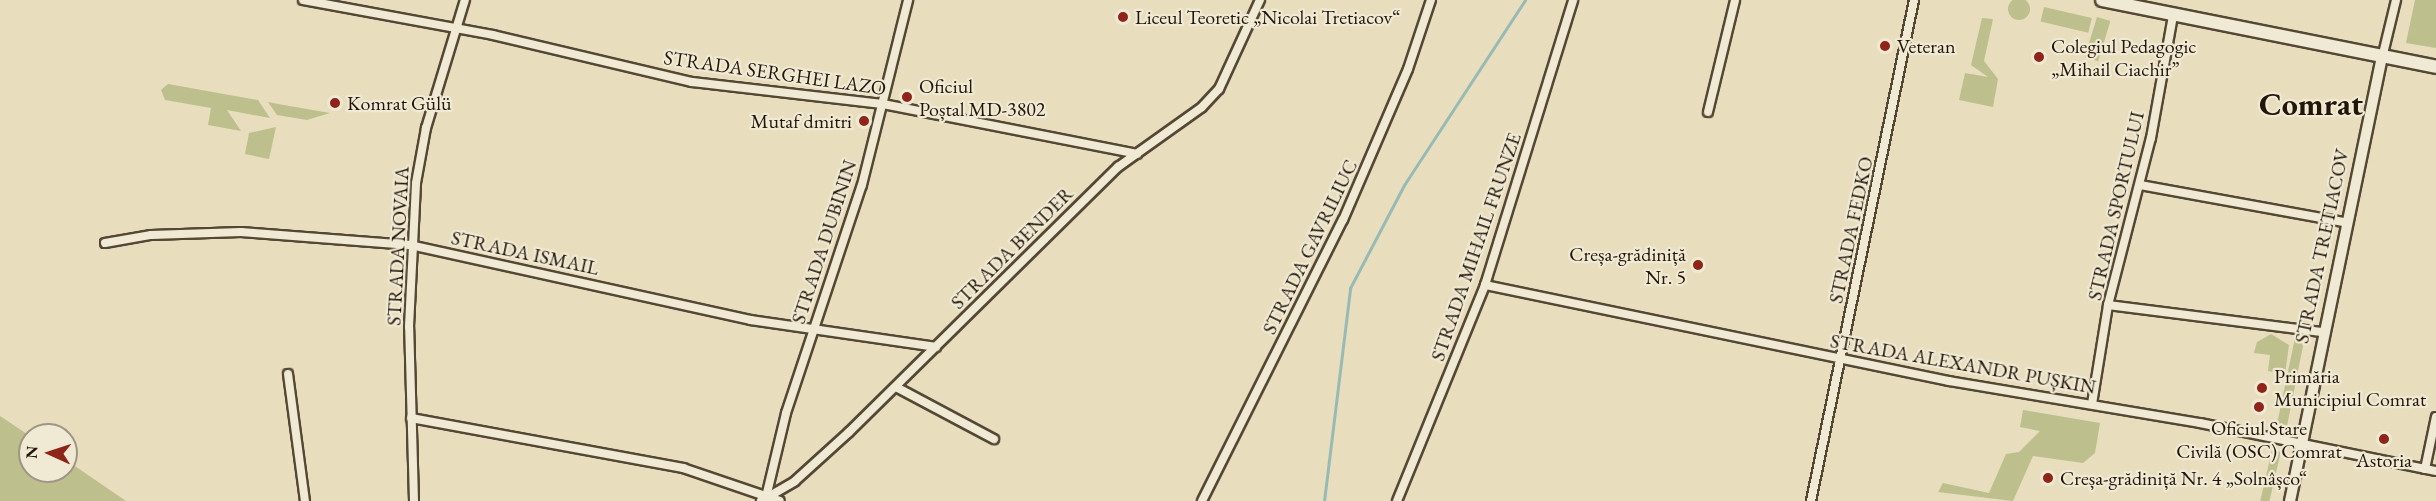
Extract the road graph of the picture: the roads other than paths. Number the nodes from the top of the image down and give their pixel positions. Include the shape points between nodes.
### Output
1 (303, 0) edge
2 (465, 0) edge
3 (908, 0) edge
4 (1260, 0) edge
5 (1431, 0) edge
6 (1573, 0) edge
7 (1736, 0) edge
8 (1914, 0) edge
9 (2102, 0) edge
10 (2396, 0) edge
11 (2173, 15) junction
12 (456, 28) junction
13 (2382, 58) junction
14 (2436, 67) edge
15 (883, 105) junction
16 (1708, 112) dead end
17 (1137, 154) junction
18 (2140, 185) junction
19 (2344, 222) junction
20 (105, 243) dead end
21 (410, 245) junction
22 (1485, 285) junction
23 (2108, 305) junction
24 (812, 330) junction
25 (2323, 332) junction
26 (936, 347) junction
27 (1842, 360) junction
28 (288, 374) dead end
29 (896, 387) junction
30 (2092, 404) junction
31 (2436, 417) edge
32 (411, 418) junction
33 (994, 439) dead end
34 (2300, 442) junction
35 (2426, 469) junction
36 (2436, 471) edge
37 (764, 497) edge
38 (305, 501) edge
39 (414, 501) edge
40 (780, 501) edge
41 (1202, 501) edge
42 (1397, 501) edge
43 (1811, 501) edge
44 (2290, 501) edge

1 - 12 street, STRADA SERGHEI LAZO
2 - 12 street, STRADA NOVAIA
3 - 15 street, STRADA DUBININ
4 - 17 street, STRADA BENDER via 1219,89 1176,129
5 - 41 street, STRADA GAVRILIUC via 1408,69 1348,210
6 - 22 street, STRADA MIHAIL FRUNZE
7 - 16 street
8 - 27 street, STRADA FEDKO
9 - 11 main road
10 - 13 street, STRADA TRETIACOV
11 - 13 main road
11 - 18 street, STRADA SPORTULUI
12 - 15 street, STRADA SERGHEI LAZO via 692,82
12 - 21 street, STRADA NOVAIA via 421,147
13 - 14 main road
13 - 19 street, STRADA TRETIACOV
15 - 17 street, STRADA SERGHEI LAZO
15 - 24 street, STRADA DUBININ via 862,185
17 - 26 street, STRADA BENDER via 1101,183
18 - 19 street
18 - 23 street, STRADA SPORTULUI
19 - 25 street, STRADA TRETIACOV
20 - 21 street, STRADA ISMAIL via 151,235 241,232
21 - 24 street, STRADA ISMAIL
21 - 32 street, STRADA NOVAIA
22 - 27 street, STRADA ALEXANDR PUȘKIN
22 - 42 street, STRADA MIHAIL FRUNZE
23 - 25 street
23 - 30 street, STRADA SPORTULUI
24 - 26 street, STRADA ISMAIL
24 - 37 street, STRADA DUBININ
25 - 34 street, STRADA TRETIACOV
26 - 29 street, STRADA BENDER
27 - 30 street, STRADA ALEXANDR PUȘKIN
27 - 43 street, STRADA FEDKO
28 - 38 street
29 - 33 street
29 - 37 street, STRADA BENDER via 795,481
30 - 34 street, STRADA ALEXANDR PUȘKIN
31 - 35 street
32 - 37 street via 683,468
32 - 39 street, STRADA NOVAIA
34 - 35 street, STRADA ALEXANDR PUȘKIN
34 - 44 street, STRADA TRETIACOV
35 - 36 street, STRADA ALEXANDR PUȘKIN
37 - 40 street

